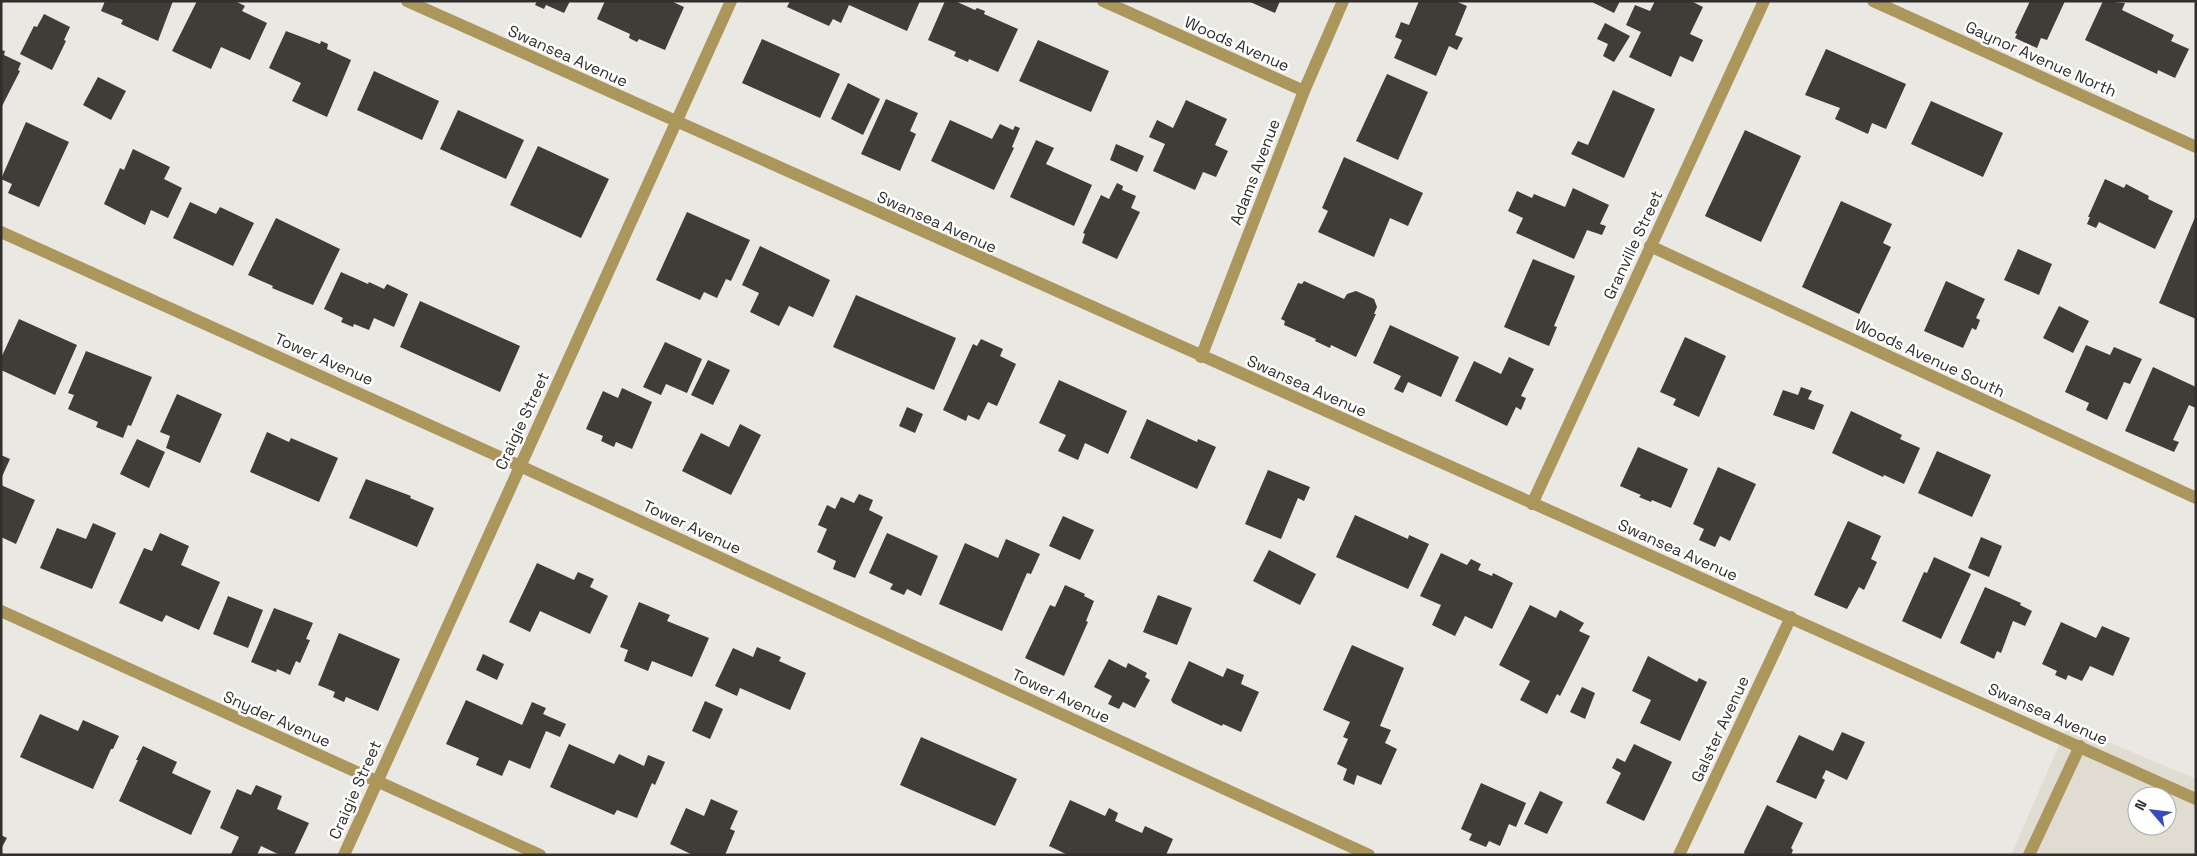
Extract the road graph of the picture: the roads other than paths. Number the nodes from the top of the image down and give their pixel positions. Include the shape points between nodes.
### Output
1 (407, 1) edge
2 (731, 1) edge
3 (1103, 1) edge
4 (1343, 1) edge
5 (1764, 1) edge
6 (1873, 1) edge
7 (1304, 91) junction
8 (677, 124) junction
9 (2196, 147) edge
10 (1, 232) edge
11 (1650, 246) junction
12 (1201, 357) junction
13 (520, 466) junction
14 (2196, 498) edge
15 (1532, 504) junction
16 (1, 611) edge
17 (1791, 617) junction
18 (2080, 746) junction
19 (376, 782) junction
20 (2196, 799) edge
21 (344, 855) edge
22 (540, 855) edge
23 (1368, 855) edge
24 (1679, 855) edge
25 (2028, 855) edge

1 - 8 street, Swansea Avenue
2 - 8 street, Craigie Street
3 - 7 street, Woods Avenue
4 - 7 street, Adams Avenue
5 - 11 street, Granville Street
6 - 9 street, Gaynor Avenue North
7 - 12 street, Adams Avenue
8 - 12 street, Swansea Avenue
8 - 13 street, Craigie Street
10 - 13 street, Tower Avenue
11 - 14 street, Woods Avenue South
11 - 15 street, Granville Street
12 - 15 street, Swansea Avenue
13 - 19 street, Craigie Street
13 - 23 street, Tower Avenue
15 - 17 street, Swansea Avenue
16 - 19 street, Snyder Avenue
17 - 18 street, Swansea Avenue
17 - 24 street, Galster Avenue
18 - 20 street, Swansea Avenue
18 - 25 street
19 - 21 street, Craigie Street
19 - 22 street, Snyder Avenue

